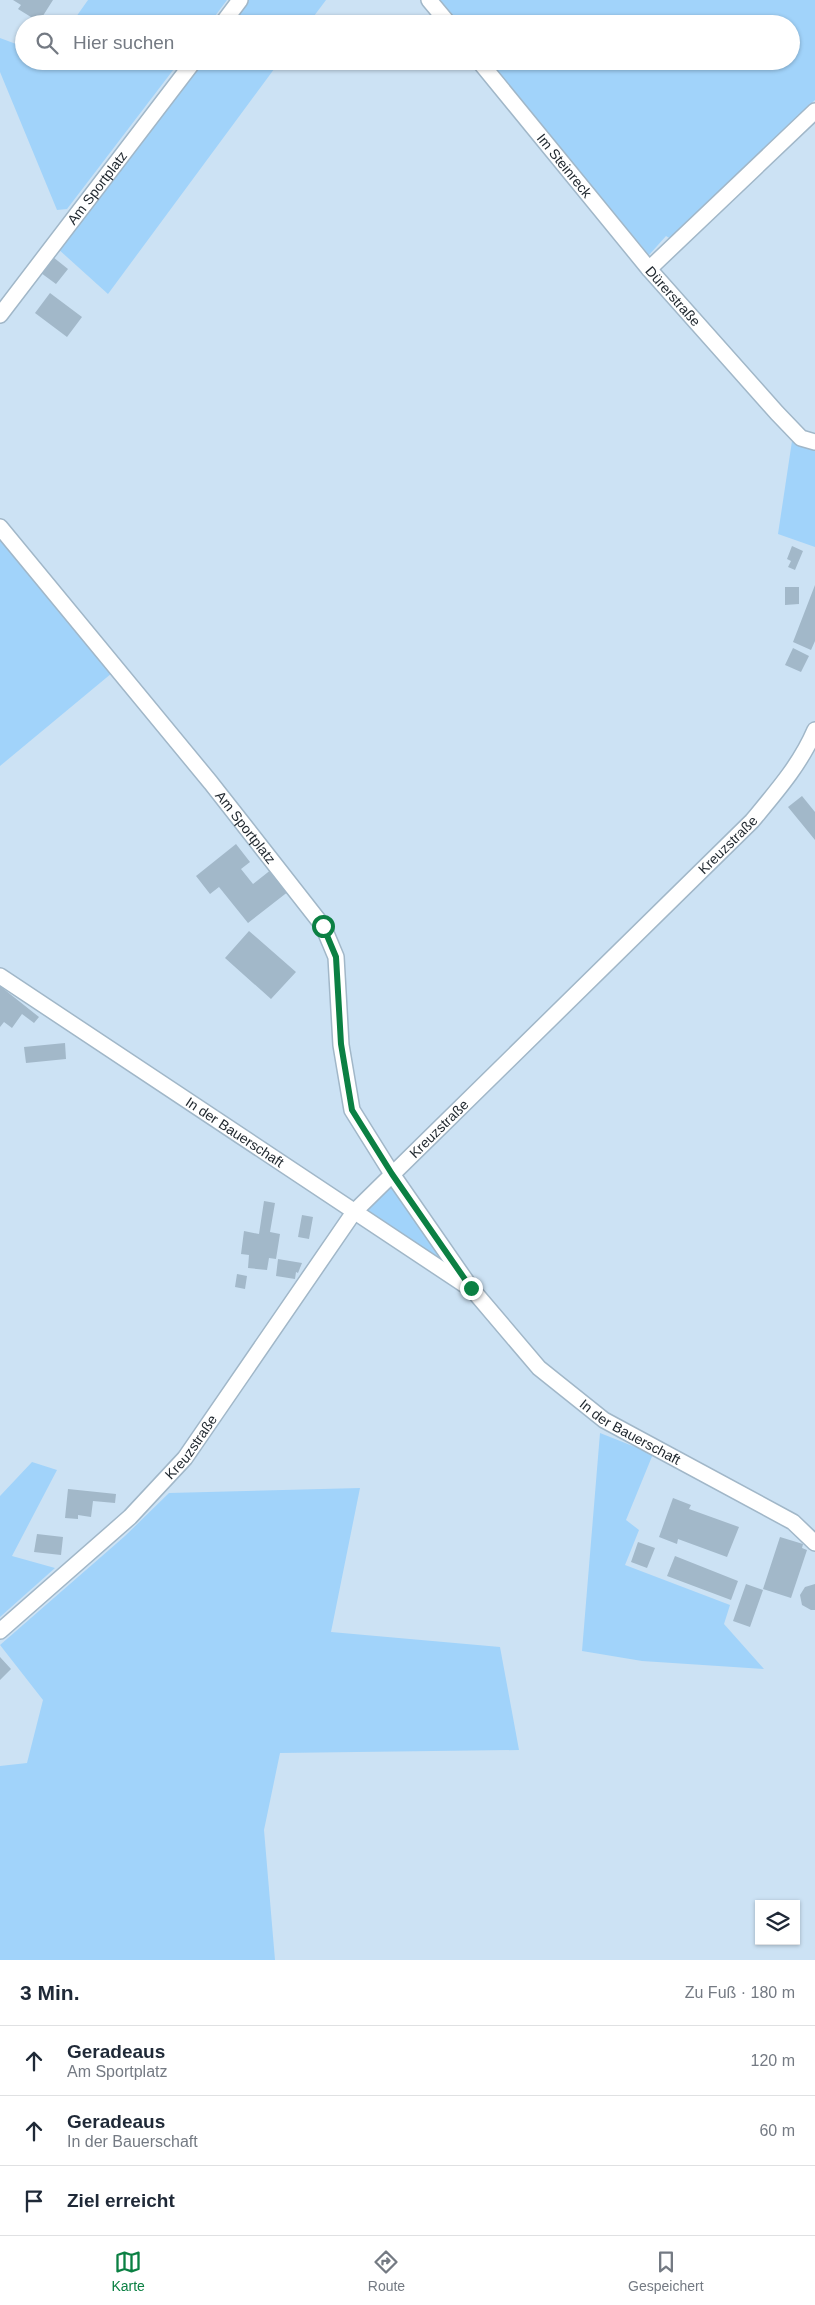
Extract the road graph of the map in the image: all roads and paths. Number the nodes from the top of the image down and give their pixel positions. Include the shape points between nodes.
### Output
1 (240, 0) edge
2 (429, 0) edge
3 (229, 15) edge
4 (442, 15) edge
5 (187, 70) edge
6 (486, 70) edge
7 (815, 111) edge
8 (648, 269) junction
9 (0, 315) edge
10 (815, 442) edge
11 (0, 527) edge
12 (815, 730) edge
13 (0, 976) edge
14 (392, 1174) junction
15 (354, 1212) junction
16 (471, 1288) junction
17 (815, 1543) edge
18 (0, 1631) edge

1 - 3 street
2 - 4 street
5 - 9 street, Am Sportplatz
6 - 8 street, Im Steinreck
7 - 8 street, Dürerstraße
8 - 10 street, Dürerstraße via 801,438
11 - 14 street, Am Sportplatz via 211,783 323,926 336,957 341,1044 352,1110
12 - 14 street, Kreuzstraße via 786,781 752,822
13 - 15 street, In der Bauerschaft
14 - 15 street, Kreuzstraße
14 - 16 street, In der Bauerschaft
15 - 16 street, In der Bauerschaft
15 - 18 street, Kreuzstraße via 184,1458 130,1517
16 - 17 street, In der Bauerschaft via 539,1368 604,1420 793,1522

